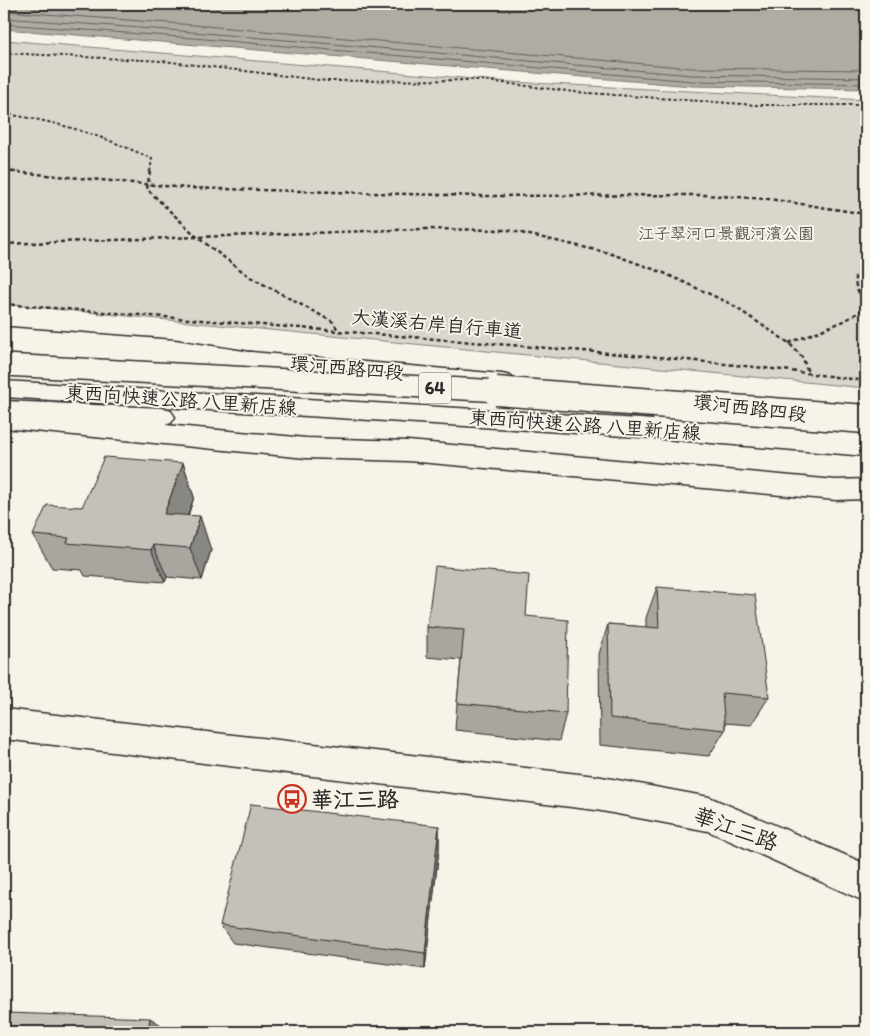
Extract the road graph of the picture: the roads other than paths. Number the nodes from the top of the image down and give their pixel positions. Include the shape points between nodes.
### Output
1 (4, 335) edge
2 (4, 348) edge
3 (251, 360) junction
4 (4, 366) edge
5 (4, 389) edge
6 (4, 410) edge
7 (4, 419) edge
8 (866, 419) edge
9 (866, 434) edge
10 (785, 439) junction
11 (866, 440) edge
12 (866, 447) edge
13 (866, 489) edge
14 (4, 724) edge
15 (866, 884) edge

1 - 3 main road, 環河西路四段 via 175,348
2 - 3 main road via 176,362
3 - 9 main road, 環河西路四段 via 540,385 803,413
4 - 8 main road, 東西向快速公路 八里新店線 / 64, bridge via 536,393
4 - 11 main road, 環河西路四段 via 537,402
5 - 10 main road, 東西向快速公路 八里新店線 / 64
6 - 10 main road via 411,430
7 - 13 main road via 306,448 408,451 836,490
10 - 12 main road, 東西向快速公路 八里新店線 / 64
14 - 15 main road, 華江三路 via 596,793 709,814

